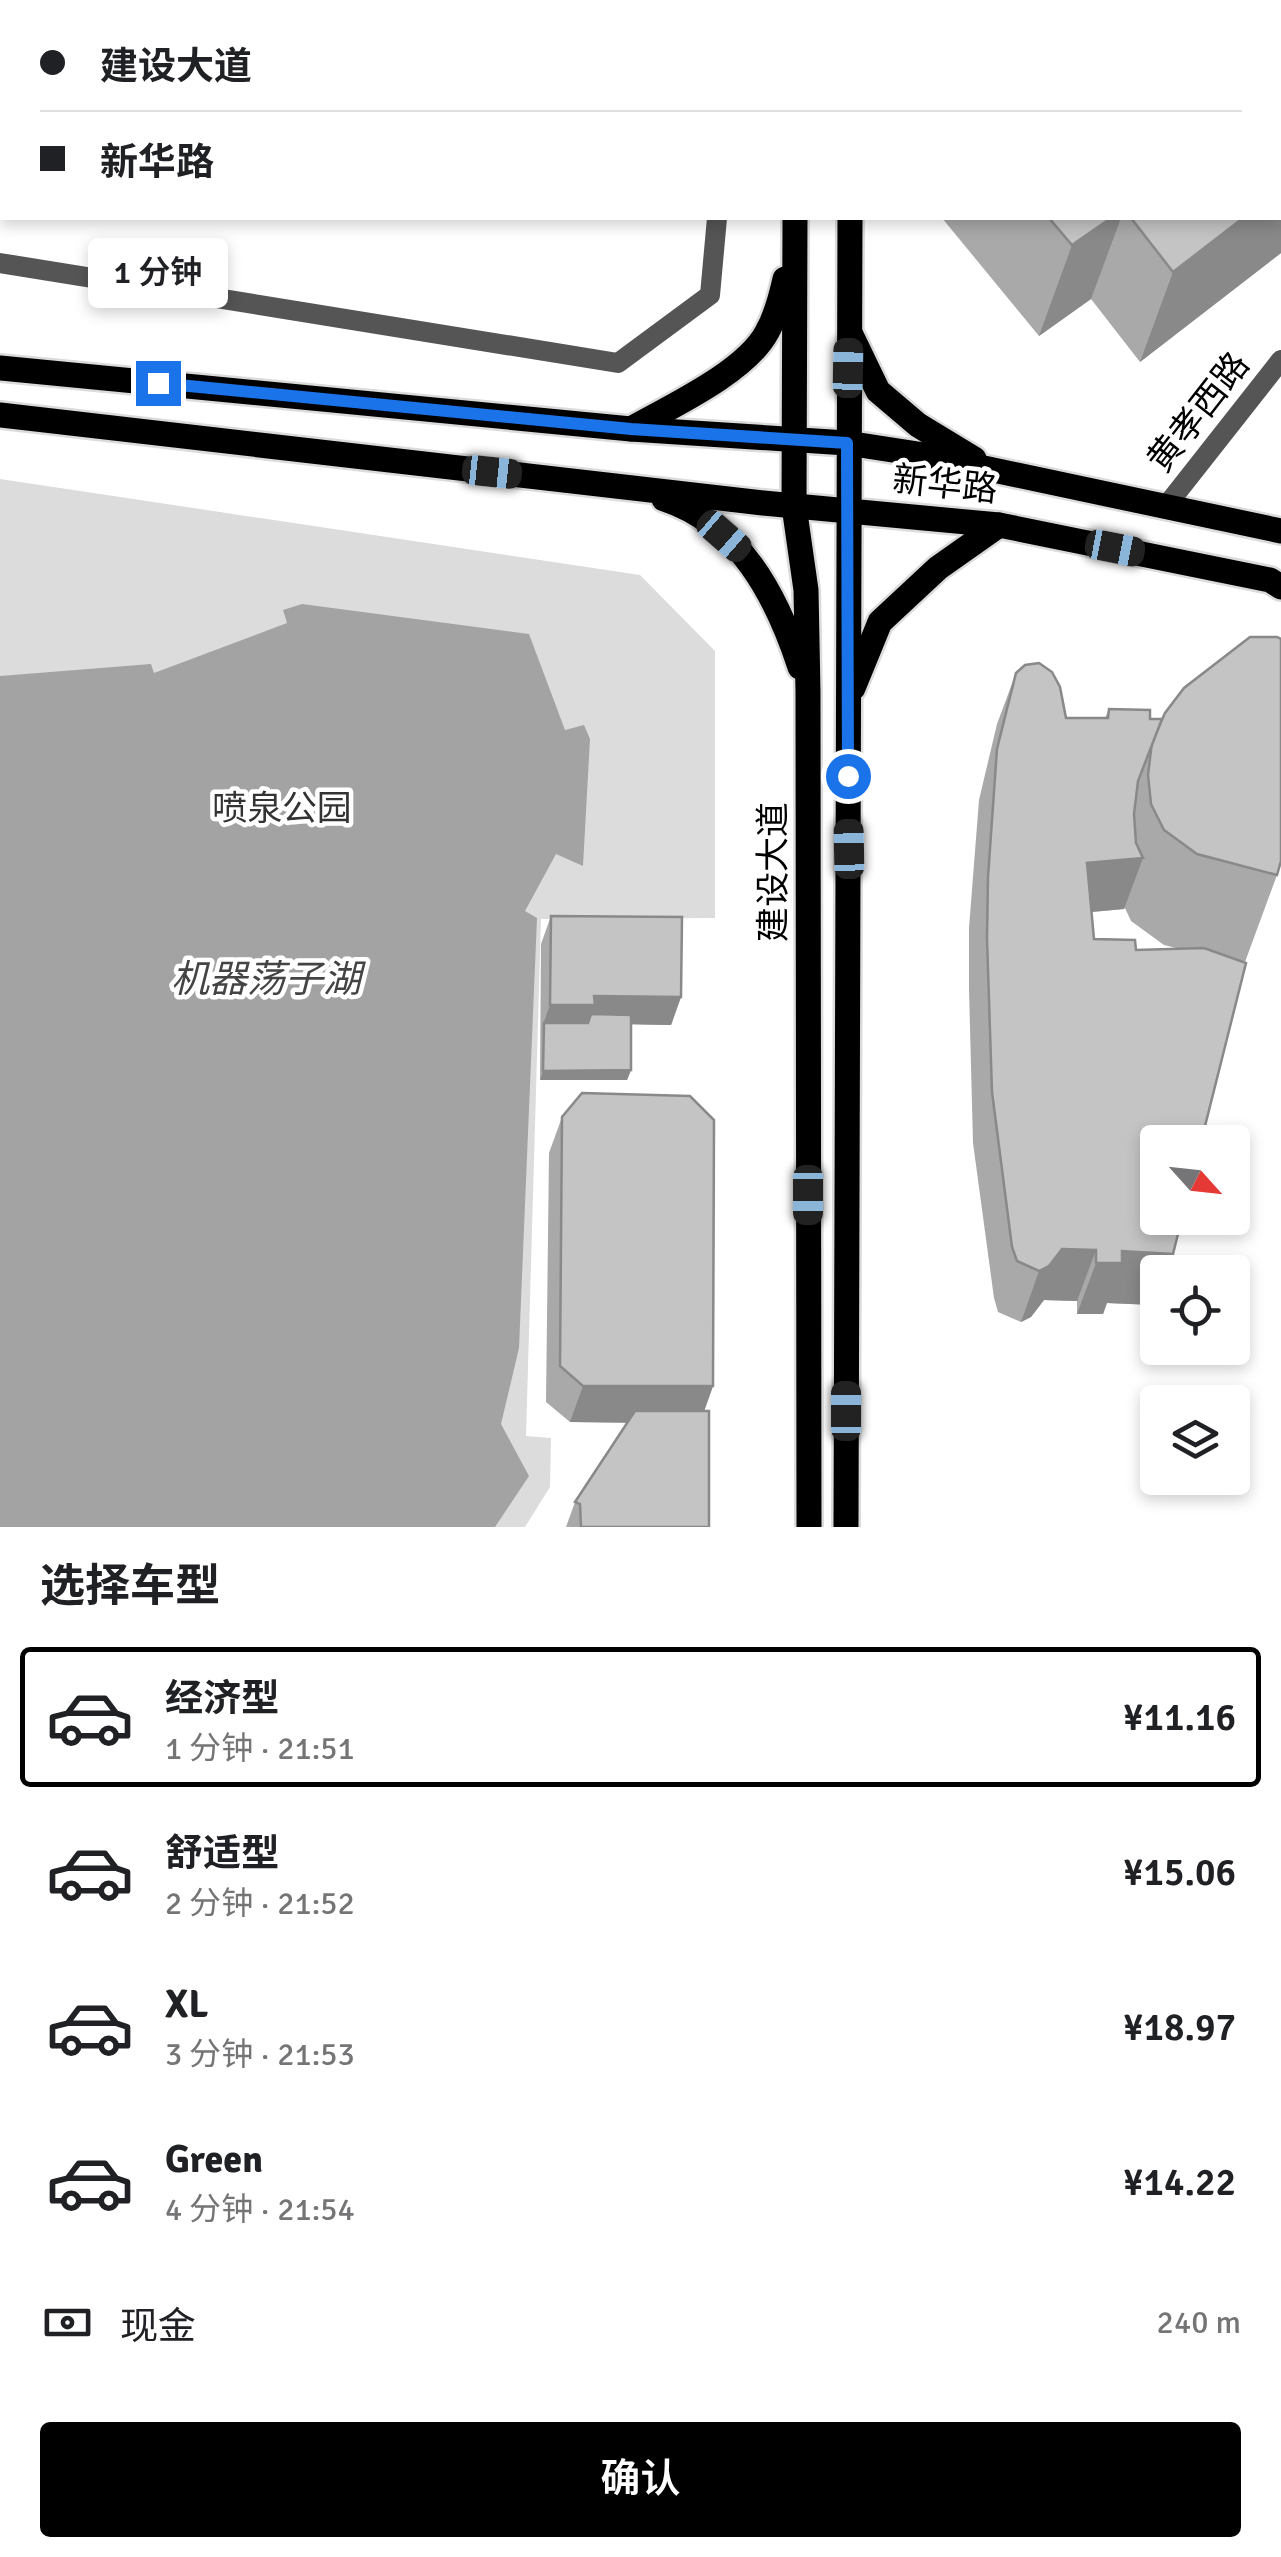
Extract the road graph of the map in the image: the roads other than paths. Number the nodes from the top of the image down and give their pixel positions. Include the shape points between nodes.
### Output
1 (718, 220) edge
2 (850, 220) edge
3 (795, 229) edge
4 (0, 263) edge
5 (848, 331) junction
6 (1281, 360) edge
7 (0, 368) edge
8 (0, 415) edge
9 (631, 429) junction
10 (794, 439) junction
11 (847, 443) junction
12 (995, 472) junction
13 (606, 485) junction
14 (1167, 505) junction
15 (794, 506) junction
16 (848, 509) junction
17 (999, 524) junction
18 (1281, 531) edge
19 (1281, 586) edge
20 (808, 692) junction
21 (847, 702) junction
22 (809, 1527) edge
23 (846, 1527) edge

1 - 4 street via 710,296 618,363
2 - 5 main road
3 - 9 main road via 780,304 766,336 732,369
3 - 10 main road, 建设大道
5 - 11 main road
5 - 12 main road via 878,391 918,425
6 - 14 street, 黄孝西路
7 - 9 main road, 新华路
8 - 13 main road, 新华路
9 - 10 main road, 新华路
10 - 11 main road, 新华路
10 - 15 main road, 建设大道
11 - 12 main road, 新华路
11 - 16 main road
12 - 14 main road, 新华路
13 - 15 main road, 新华路
13 - 20 main road via 670,501 705,519 744,553 790,635
14 - 18 main road, 新华路
15 - 16 main road, 新华路
15 - 20 main road, 建设大道 via 806,590
16 - 17 main road, 新华路
16 - 21 main road
17 - 19 main road, 新华路
17 - 21 main road via 880,622
20 - 22 main road, 建设大道
21 - 23 main road

